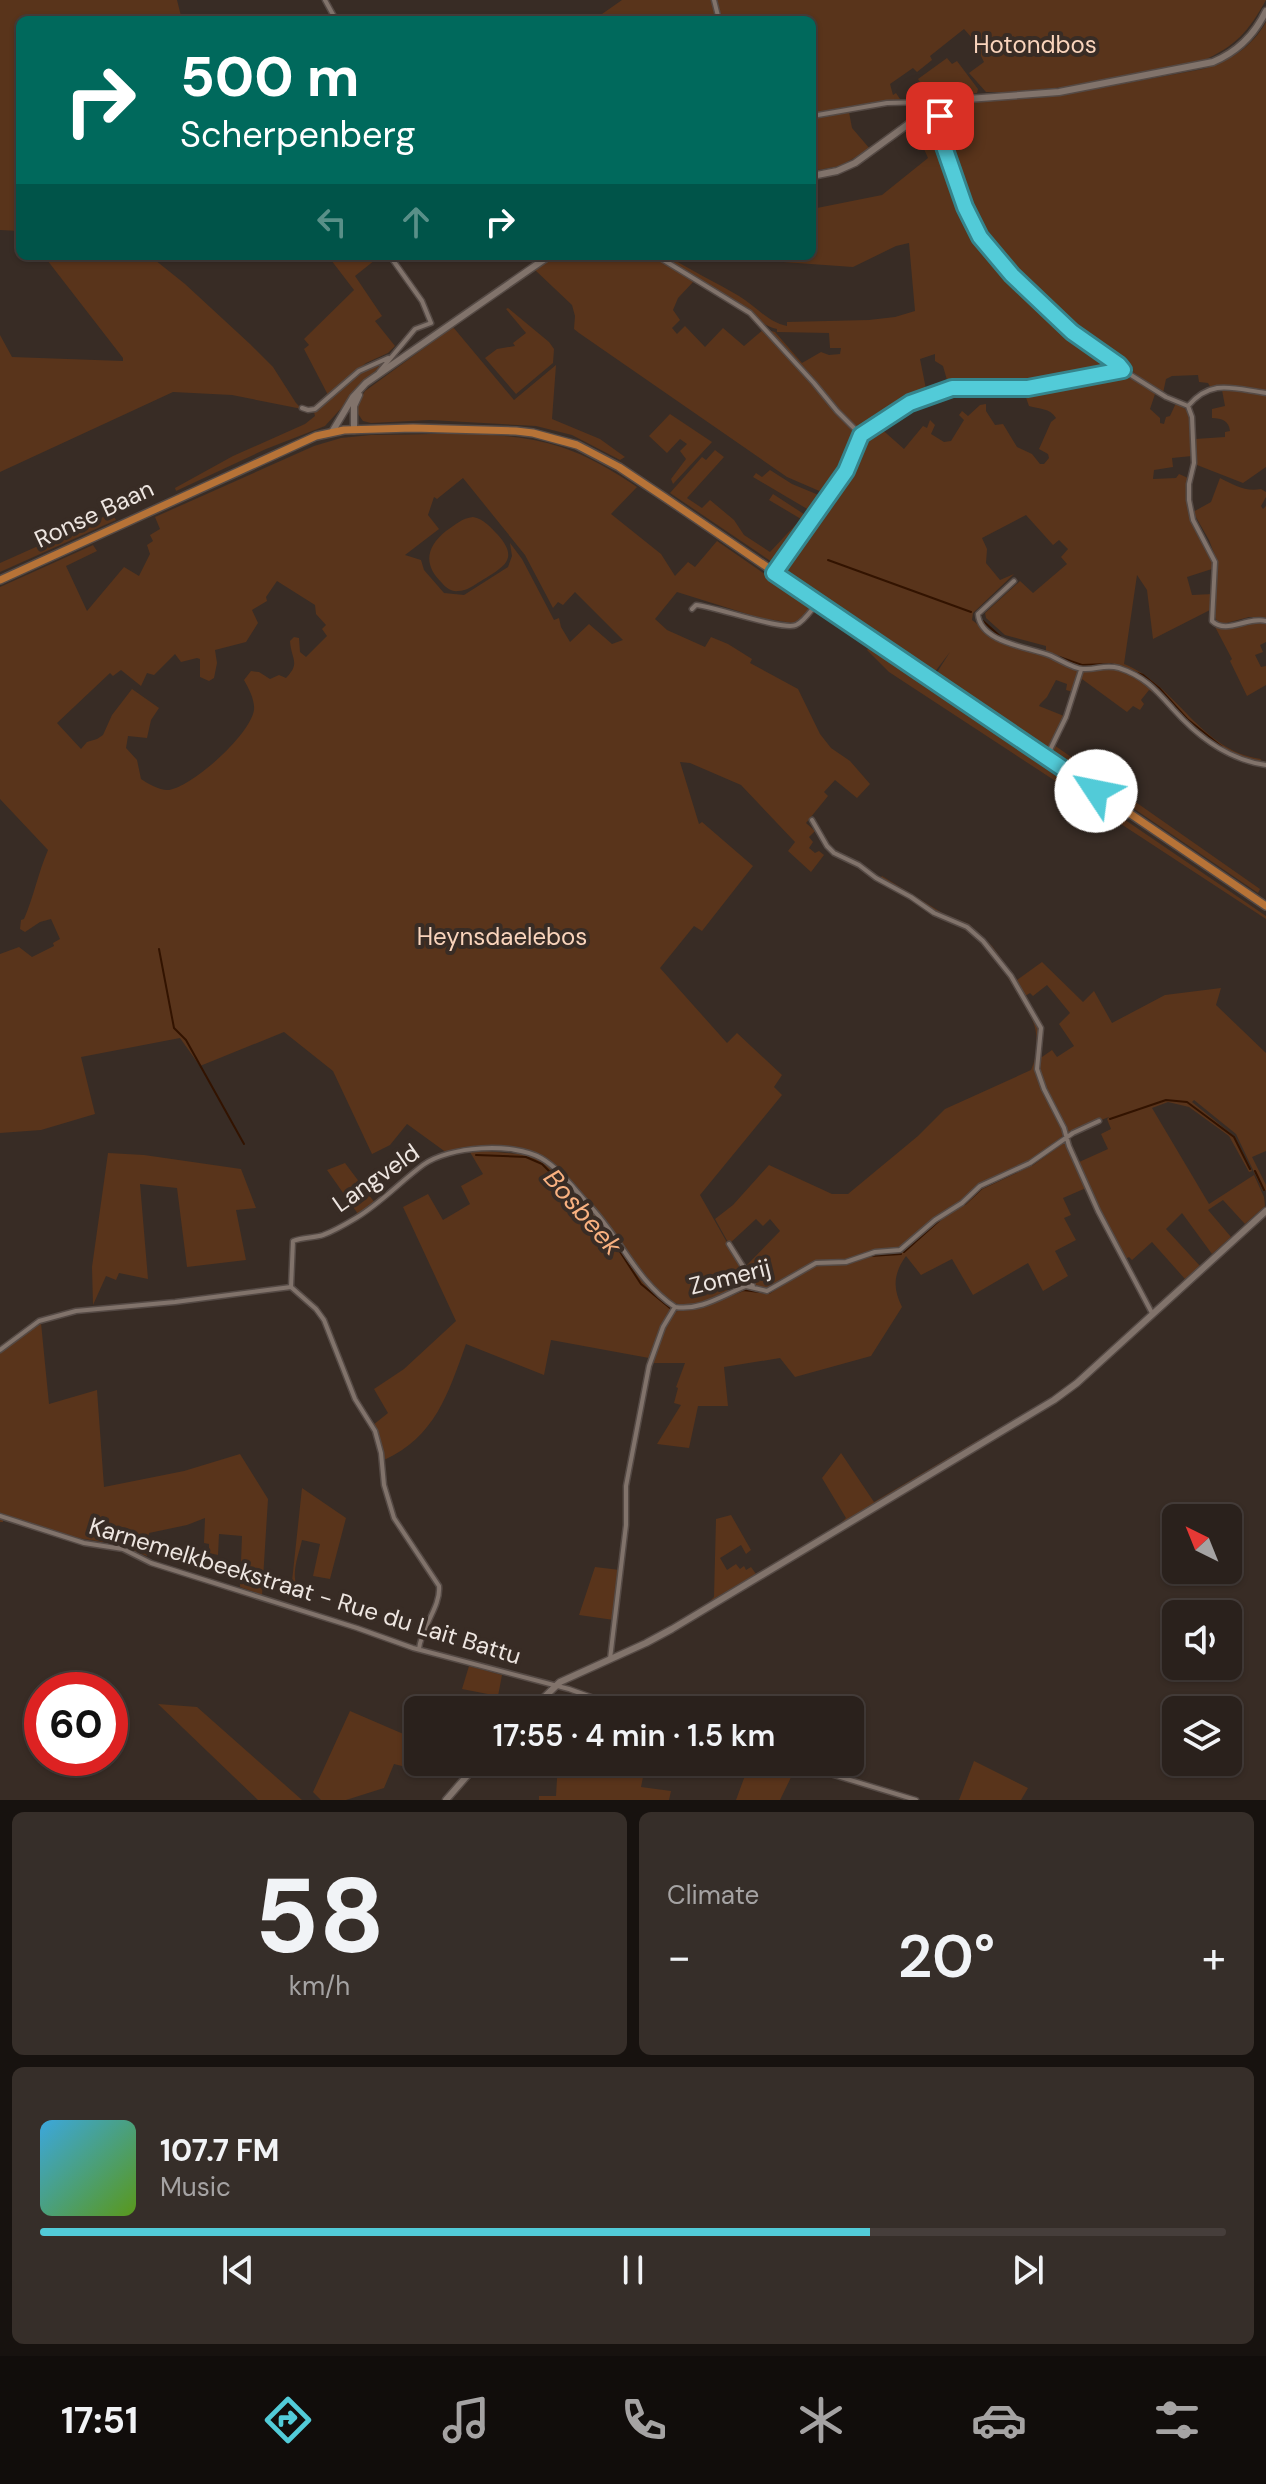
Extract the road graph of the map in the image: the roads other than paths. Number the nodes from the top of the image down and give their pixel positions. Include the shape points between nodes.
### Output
1 (1266, 11) edge
2 (939, 109) junction
3 (816, 115) edge
4 (816, 175) edge
5 (393, 260) edge
6 (543, 260) edge
7 (664, 260) edge
8 (431, 323) junction
9 (447, 327) junction
10 (388, 358) junction
11 (1123, 370) junction
12 (374, 378) junction
13 (1266, 393) edge
14 (1188, 406) junction
15 (302, 408) dead end
16 (354, 430) junction
17 (332, 432) junction
18 (861, 435) junction
19 (774, 573) junction
20 (0, 580) edge
21 (1014, 581) dead end
22 (818, 602) junction
23 (692, 609) dead end
24 (1266, 621) edge
25 (1081, 670) junction
26 (1046, 758) junction
27 (1266, 765) edge
28 (812, 820) dead end
29 (1266, 906) edge
30 (1099, 1121) dead end
31 (1066, 1137) junction
32 (1266, 1211) edge
33 (729, 1244) dead end
34 (291, 1287) junction
35 (753, 1287) junction
36 (675, 1307) junction
37 (1152, 1313) junction
38 (0, 1350) edge
39 (0, 1516) edge
40 (419, 1649) junction
41 (610, 1660) junction
42 (555, 1686) junction
43 (545, 1696) edge
44 (585, 1696) edge
45 (467, 1776) edge
46 (837, 1776) edge
47 (446, 1800) edge
48 (916, 1800) edge

1 - 2 street via 1244,43 1213,62 1059,92 968,99
2 - 3 street via 929,102 887,103
2 - 4 street via 855,163
2 - 11 street via 941,138 980,237 1072,332
5 - 8 street
6 - 9 street
7 - 18 street via 750,313
8 - 9 street
8 - 10 street via 415,329
9 - 12 street
10 - 12 street
10 - 15 street via 359,371 315,409
11 - 14 street
11 - 18 street via 1028,388 952,388 910,403
12 - 16 street via 356,400
12 - 17 street via 353,397
13 - 14 street via 1212,388
14 - 24 street via 1194,463 1189,500 1193,520 1215,562 1212,621 1223,627
16 - 17 main road, Ronse Baan
16 - 19 main road, Ronse Baan via 516,431 561,439 619,467
17 - 20 main road, Ronse Baan
18 - 19 street via 846,471
19 - 22 main road, Ronse Baan
21 - 25 street via 982,610 980,622 1002,641
22 - 23 street via 796,626 710,606
22 - 26 main road, Ronse Baan
25 - 26 street
25 - 27 street via 1107,666 1139,676 1224,752
26 - 29 main road, Ronse Baan
28 - 31 street via 834,853 967,927 1000,960 1040,1025 1038,1074
30 - 31 street, Zomerij
31 - 35 street, Zomerij via 1030,1163 980,1186 902,1249 846,1262 820,1262 770,1290
31 - 37 street
32 - 37 street
33 - 35 street
34 - 36 street, Langveld via 293,1241 323,1235 356,1218 434,1159 474,1149 504,1149 533,1154 552,1165 620,1242 644,1280
34 - 38 street via 68,1312 35,1323
34 - 40 street via 324,1320 355,1399 375,1431 394,1518 439,1586
35 - 36 street, Zomerij
36 - 41 street, Zomerij via 650,1362 626,1486
37 - 41 street via 1077,1383 1028,1417 672,1629
39 - 40 street, Karnemelkbeekstraat - Rue du Lait Battu via 84,1543 123,1549 151,1563
40 - 42 street, Karnemelkbeekstraat - Rue du Lait Battu
41 - 42 street
42 - 43 street
42 - 44 street, Karnemelkbeekstraat - Rue du Lait Battu
45 - 47 street
46 - 48 street

